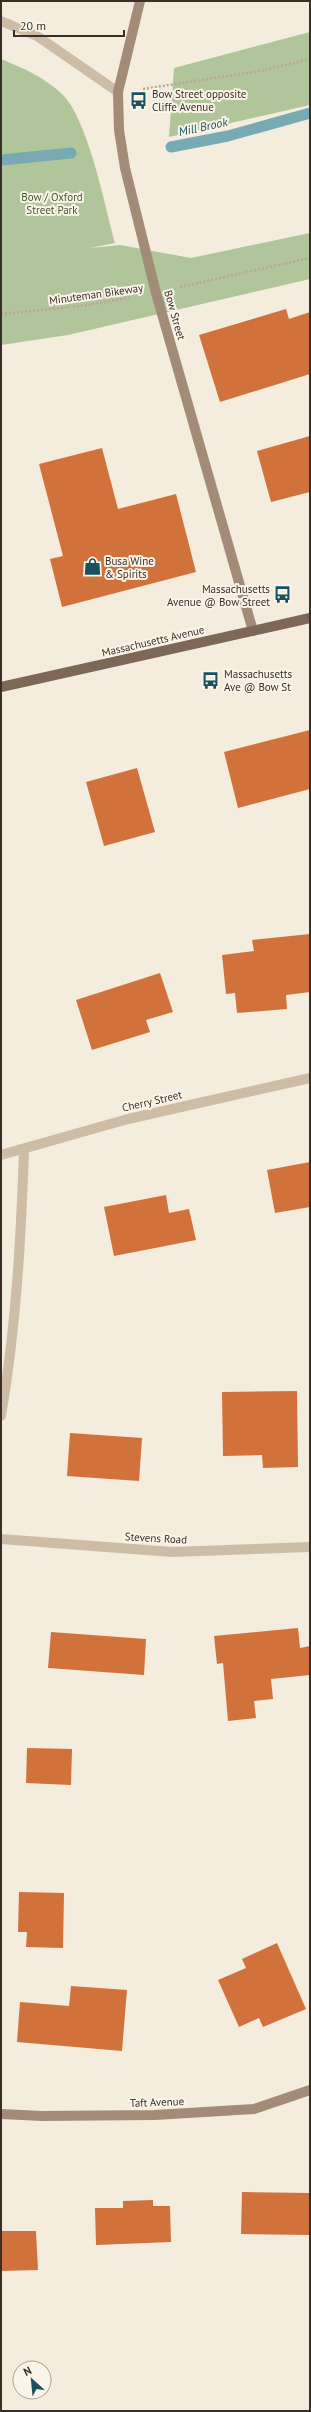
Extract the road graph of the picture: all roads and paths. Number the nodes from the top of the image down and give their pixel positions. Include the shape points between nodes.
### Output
1 (140, 1) edge
2 (1, 21) edge
3 (310, 59) edge
4 (118, 92) junction
5 (310, 258) edge
6 (156, 293) junction
7 (1, 314) edge
8 (310, 618) edge
9 (253, 631) junction
10 (1, 687) edge
11 (310, 1078) edge
12 (24, 1150) junction
13 (1, 1155) edge
14 (1, 1416) edge
15 (1, 1539) edge
16 (310, 1547) edge
17 (310, 2090) edge
18 (1, 2114) edge

1 - 4 street, Bow Street
2 - 4 street via 37,36
3 - 4 path via 260,71
4 - 6 street, Bow Street via 119,130 125,168
5 - 6 path, Minuteman Bikeway
6 - 7 path, Minuteman Bikeway via 89,305
6 - 9 street, Bow Street
8 - 9 main road, Massachusetts Avenue
9 - 10 main road, Massachusetts Avenue
11 - 12 street, Cherry Street via 74,1132
12 - 13 street, Cherry Street
12 - 14 street via 10,1362
15 - 16 street, Stevens Road via 172,1552
17 - 18 street, Taft Avenue via 254,2109 155,2115

